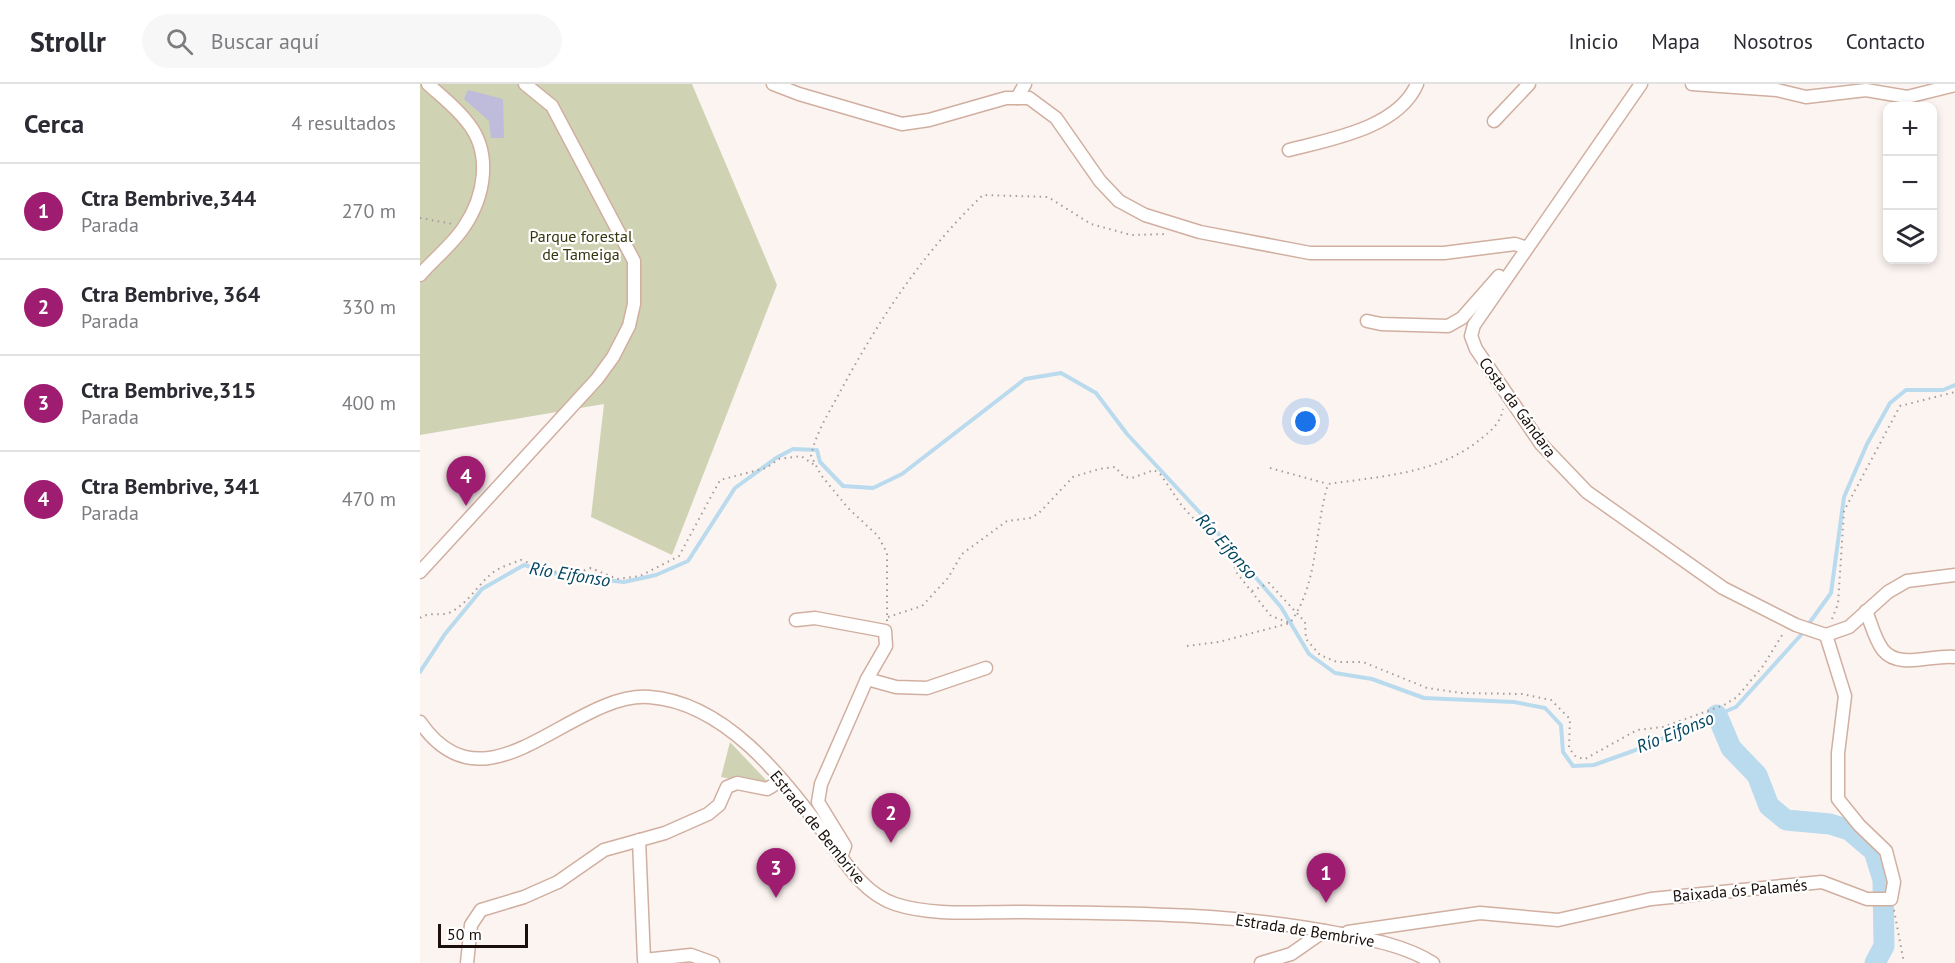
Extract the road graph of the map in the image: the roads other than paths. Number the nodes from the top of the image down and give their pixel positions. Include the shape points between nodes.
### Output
1 (428, 84) edge
2 (525, 84) edge
3 (773, 84) edge
4 (1025, 84) edge
5 (1417, 84) edge
6 (1529, 84) edge
7 (1641, 84) edge
8 (1692, 84) edge
9 (1955, 85) edge
10 (1017, 98) junction
11 (1494, 121) dead end
12 (1289, 150) dead end
13 (1527, 248) junction
14 (1514, 267) junction
15 (420, 275) edge
16 (1366, 321) dead end
17 (420, 572) edge
18 (1955, 575) edge
19 (1866, 611) junction
20 (796, 620) dead end
21 (1826, 634) junction
22 (1955, 657) edge
23 (986, 668) dead end
24 (867, 679) junction
25 (420, 722) edge
26 (782, 780) junction
27 (639, 840) junction
28 (841, 857) junction
29 (1324, 931) junction
30 (1337, 933) junction
31 (467, 963) edge
32 (713, 963) edge
33 (1261, 963) edge
34 (1433, 963) edge

1 - 15 street via 468,122 480,142 484,162 479,194 464,227
2 - 17 street via 552,106 634,261 634,304 629,326 614,357 597,379
3 - 10 street via 902,124
4 - 10 street
5 - 12 street via 1413,94 1374,124
6 - 11 street
7 - 13 street, Costa da Gándara
8 - 9 street via 1777,90 1806,97 1866,90 1908,97
10 - 13 street via 1029,98 1056,118 1100,181 1119,201 1145,215 1180,226 1310,252 1444,253 1515,244
13 - 14 street, Costa da Gándara
14 - 16 street via 1503,270 1462,318 1448,326
14 - 21 street, Costa da Gándara via 1474,325 1471,336 1541,444 1587,492 1723,588 1813,632
18 - 19 street via 1907,581
19 - 21 street via 1849,627
19 - 22 street via 1883,650 1893,658 1905,661 1938,655
20 - 24 street via 815,618 885,631 886,646
21 - 30 street, Baixada ós Palamés via 1845,696 1838,753 1838,799 1886,851 1894,882 1891,899 1867,899 1822,882 1651,899 1558,920 1480,913
23 - 24 street via 927,688 896,687
24 - 28 street via 821,784 818,802 845,846
25 - 26 street, Estrada de Bembrive via 447,749 486,759 513,753 624,699 660,699 726,726
26 - 27 street via 767,789 737,783 727,787 719,805 708,814
26 - 28 street, Estrada de Bembrive
27 - 31 street via 604,850 558,882 481,910 471,925
27 - 32 street via 644,960 691,954
28 - 29 street, Estrada de Bembrive via 876,895 908,907 1176,914
29 - 30 street, Estrada de Bembrive
29 - 33 street via 1291,954
30 - 34 street, Estrada de Bembrive via 1396,947

